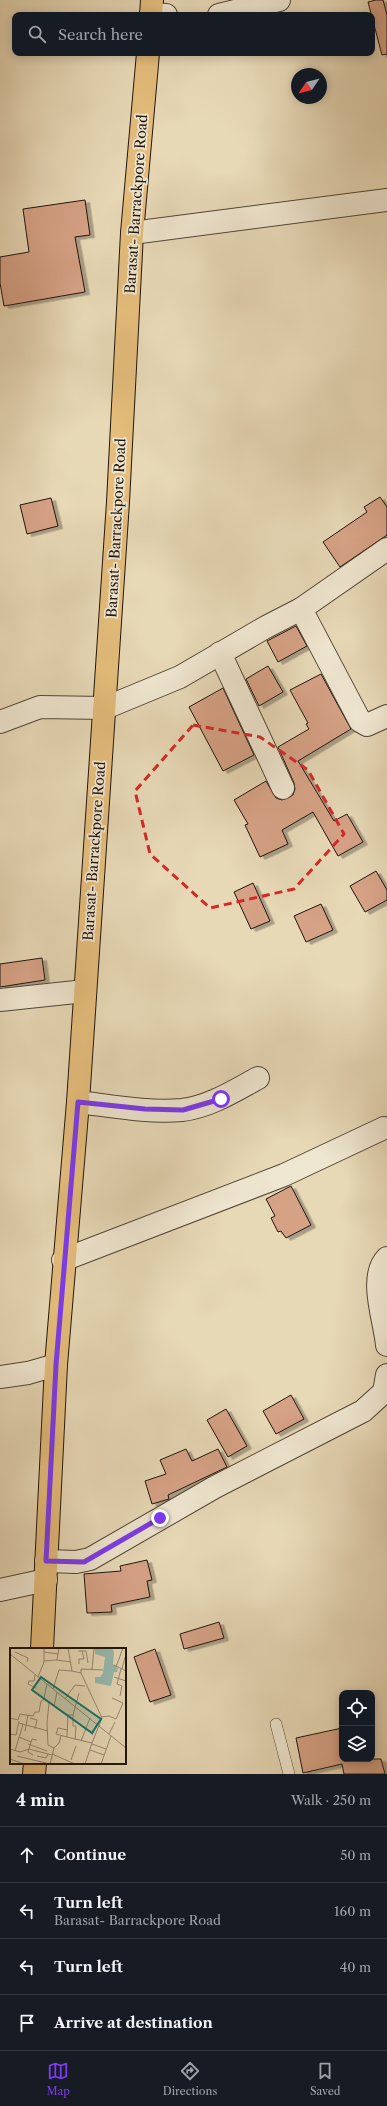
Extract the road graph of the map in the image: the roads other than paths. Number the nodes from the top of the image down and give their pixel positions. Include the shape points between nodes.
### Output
1 (279, 0) edge
2 (231, 12) edge
3 (148, 56) edge
4 (387, 200) edge
5 (132, 233) junction
6 (387, 549) edge
7 (301, 609) junction
8 (220, 653) junction
9 (105, 708) junction
10 (387, 716) edge
11 (0, 722) edge
12 (283, 788) dead end
13 (85, 991) junction
14 (0, 1000) edge
15 (258, 1078) dead end
16 (78, 1102) junction
17 (384, 1128) dead end
18 (387, 1258) edge
19 (63, 1260) junction
20 (387, 1345) edge
21 (56, 1365) junction
22 (0, 1377) edge
23 (386, 1387) edge
24 (46, 1570) junction
25 (0, 1590) edge
26 (42, 1648) edge
27 (276, 1724) dead end
28 (35, 1764) edge
29 (34, 1774) edge
30 (289, 1774) edge

1 - 2 street
3 - 5 main road, Barasat- Barrackpore Road
4 - 5 street
5 - 9 main road, Barasat- Barrackpore Road
6 - 7 street
7 - 8 street
7 - 10 street via 360,721 367,725
8 - 9 street via 180,677
8 - 12 street
9 - 11 street via 40,707
9 - 13 main road, Barasat- Barrackpore Road
13 - 14 street
13 - 16 main road, Barasat- Barrackpore Road
15 - 16 street via 221,1099 183,1110
16 - 19 main road, Barasat- Barrackpore Road
17 - 19 street via 284,1175
18 - 20 street via 377,1280
19 - 21 main road, Barasat- Barrackpore Road
21 - 22 street
21 - 24 main road, Barasat- Barrackpore Road
23 - 24 street via 363,1411 215,1487 90,1559
24 - 25 street
24 - 26 main road, Barasat- Barrackpore Road
27 - 30 lane
28 - 29 main road

